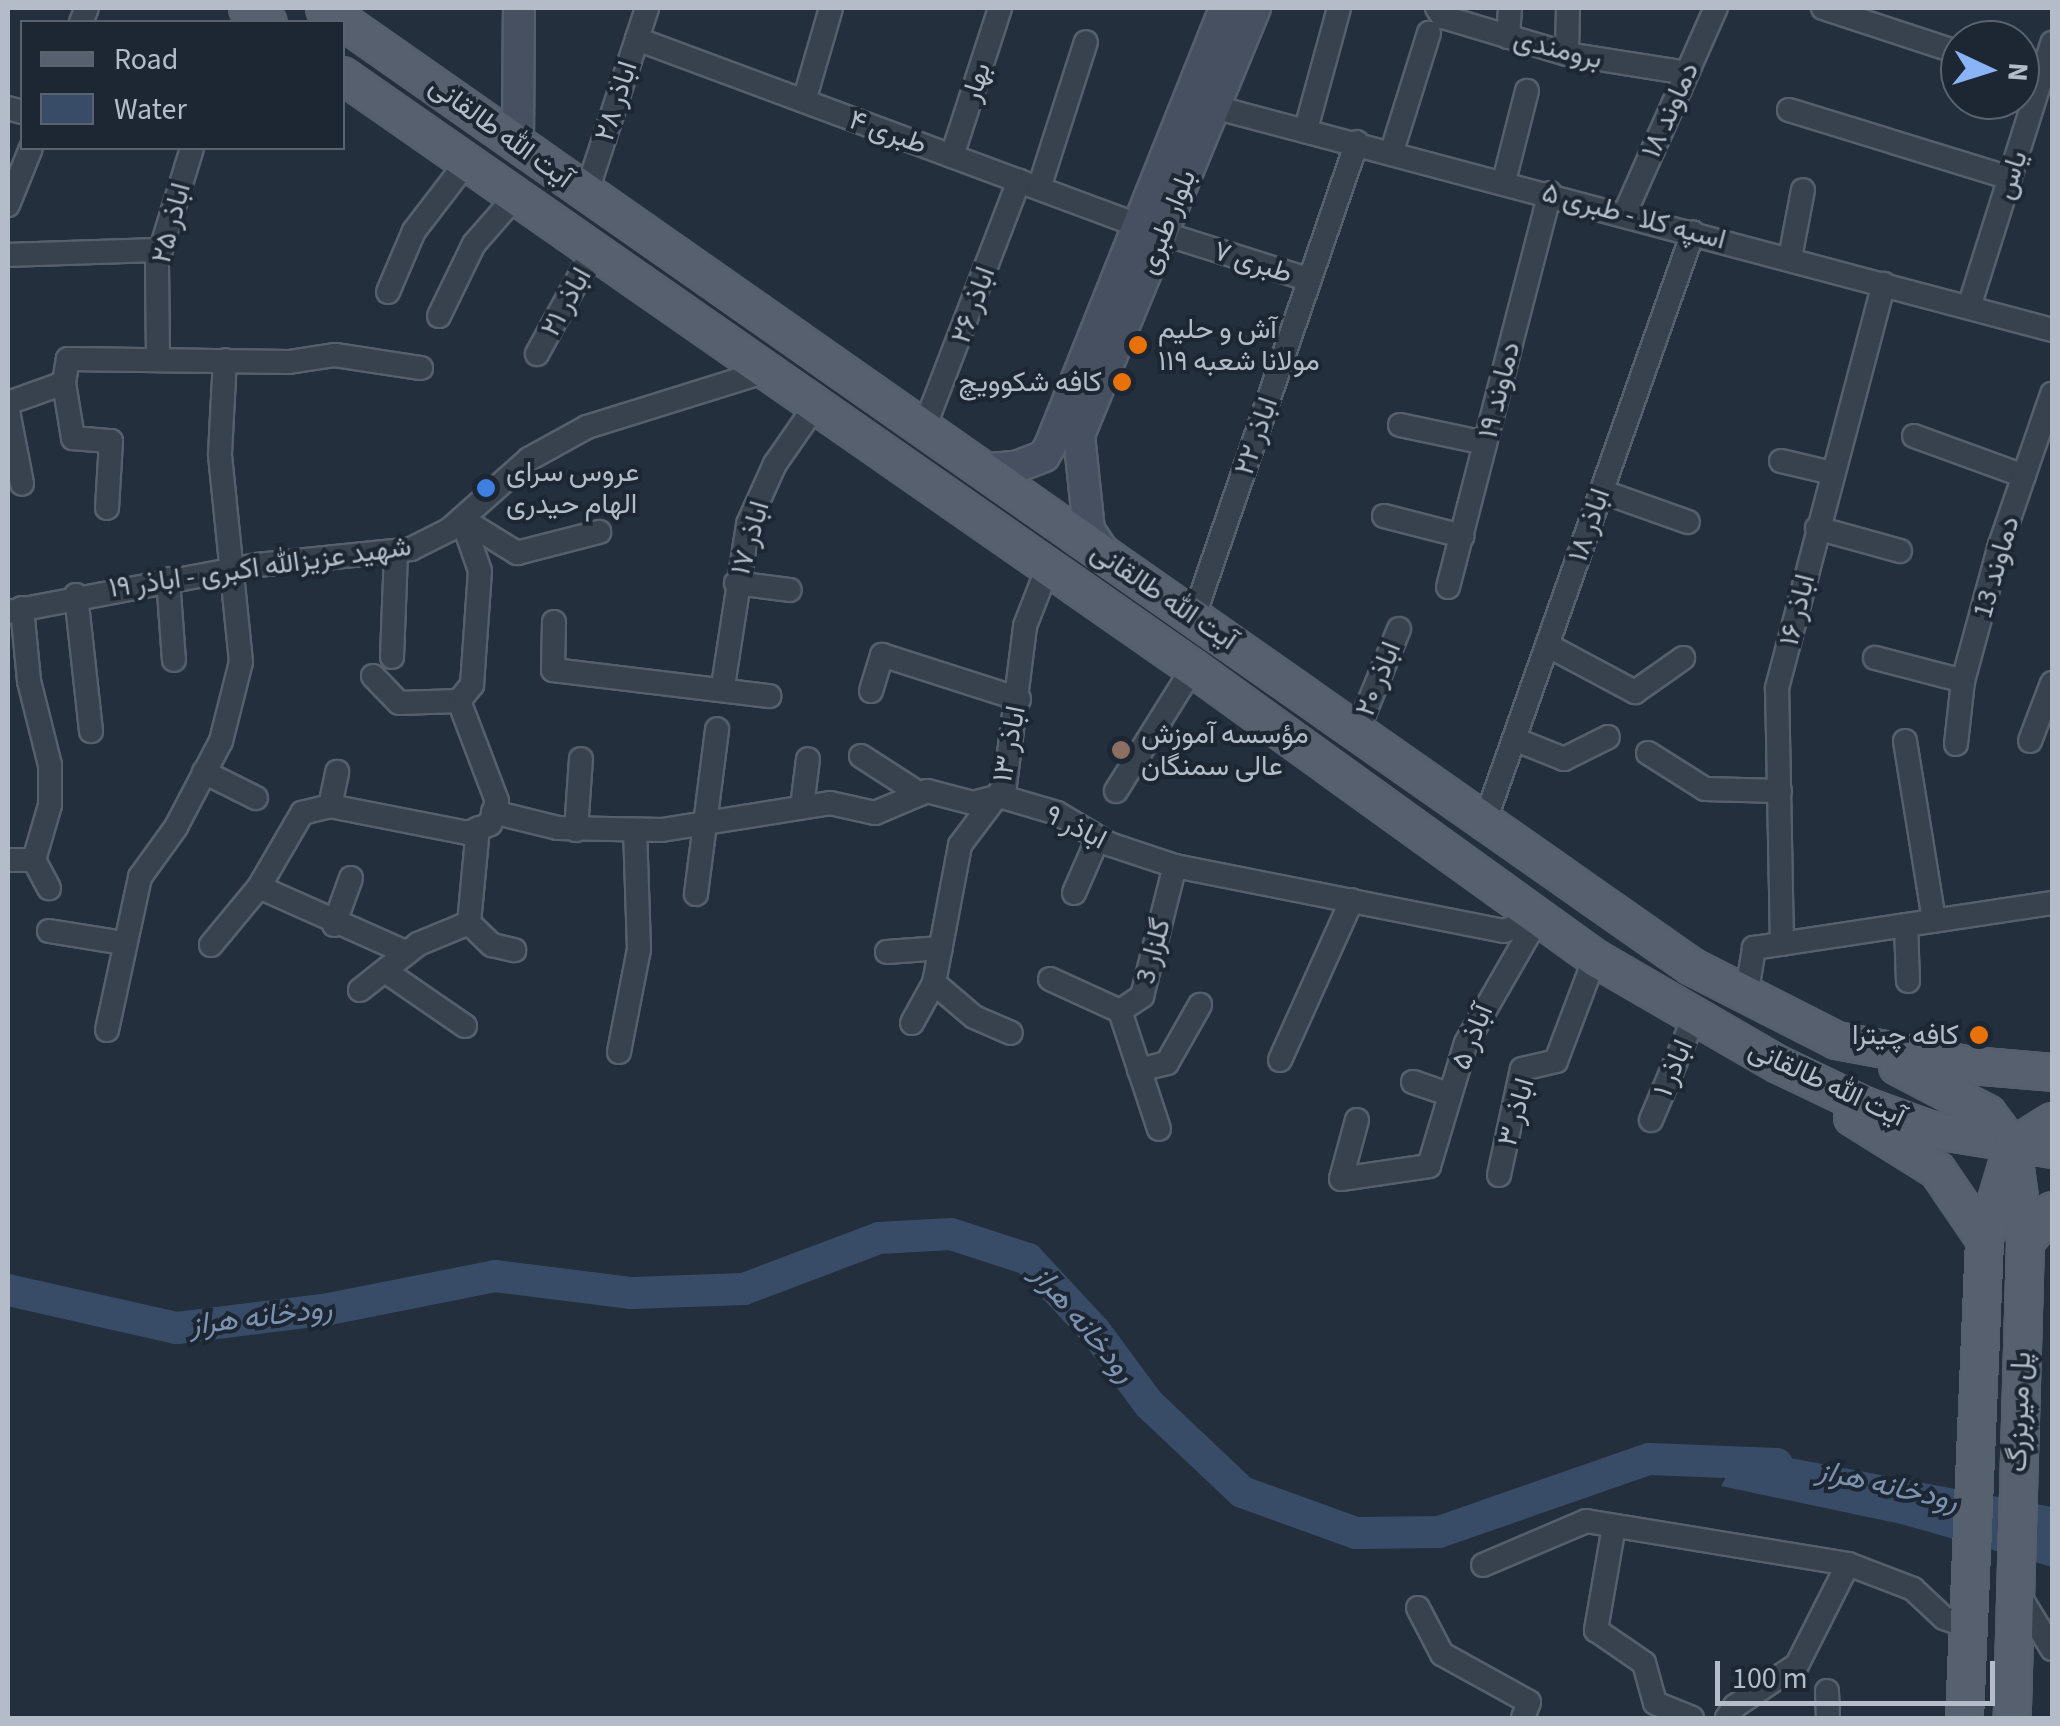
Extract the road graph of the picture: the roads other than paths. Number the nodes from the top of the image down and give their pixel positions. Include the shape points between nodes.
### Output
1 (519, 8) edge
2 (647, 8) edge
3 (832, 8) edge
4 (1000, 8) edge
5 (1226, 8) edge
6 (1255, 8) edge
7 (1339, 8) edge
8 (1436, 8) edge
9 (1510, 8) edge
10 (1568, 8) edge
11 (1716, 8) edge
12 (1823, 8) edge
13 (345, 22) edge
14 (1429, 33) dead end
15 (1508, 37) junction
16 (637, 39) junction
17 (1086, 42) dead end
18 (1940, 46) edge
19 (1567, 54) junction
20 (1686, 73) junction
21 (345, 77) edge
22 (1527, 90) dead end
23 (804, 101) junction
24 (1214, 106) junction
25 (1789, 110) dead end
26 (2021, 120) edge
27 (1306, 129) junction
28 (518, 141) junction
29 (1357, 142) junction
30 (30, 150) edge
31 (191, 150) edge
32 (1392, 151) junction
33 (952, 156) junction
34 (467, 162) junction
35 (2010, 178) junction
36 (1504, 181) junction
37 (1029, 184) junction
38 (1803, 190) dead end
39 (1550, 193) junction
40 (586, 194) junction
41 (516, 196) junction
42 (8, 205) edge
43 (1625, 213) junction
44 (619, 217) junction
45 (1151, 229) junction
46 (1692, 232) junction
47 (160, 250) junction
48 (594, 250) junction
49 (8, 255) edge
50 (1790, 258) junction
51 (698, 272) junction
52 (1310, 280) junction
53 (1884, 284) junction
54 (388, 292) dead end
55 (674, 306) junction
56 (1969, 307) junction
57 (439, 316) dead end
58 (2052, 330) edge
59 (537, 354) dead end
60 (158, 359) junction
61 (225, 360) junction
62 (421, 368) dead end
63 (767, 371) junction
64 (64, 382) junction
65 (2052, 394) edge
66 (8, 403) edge
67 (816, 405) junction
68 (8, 411) edge
69 (1400, 425) dead end
70 (924, 428) junction
71 (1071, 429) junction
72 (1914, 436) dead end
73 (1485, 443) junction
74 (1781, 460) dead end
75 (979, 470) junction
76 (1832, 473) junction
77 (2024, 476) junction
78 (22, 484) dead end
79 (1602, 491) junction
80 (108, 508) dead end
81 (1384, 516) dead end
82 (462, 518) junction
83 (1688, 522) dead end
84 (1817, 528) junction
85 (598, 532) dead end
86 (1462, 536) junction
87 (396, 551) junction
88 (1900, 551) dead end
89 (1107, 556) junction
90 (1048, 567) junction
91 (228, 570) junction
92 (168, 580) junction
93 (736, 583) junction
94 (1448, 587) dead end
95 (790, 590) dead end
96 (76, 594) junction
97 (15, 610) edge
98 (1194, 616) junction
99 (554, 622) dead end
100 (1398, 629) dead end
101 (1547, 645) junction
102 (392, 657) dead end
103 (1683, 658) dead end
104 (1874, 658) dead end
105 (174, 660) dead end
106 (1193, 668) junction
107 (373, 676) dead end
108 (1963, 682) junction
109 (2052, 684) edge
110 (723, 686) junction
111 (871, 691) dead end
112 (769, 696) dead end
113 (1018, 699) junction
114 (459, 702) junction
115 (718, 729) dead end
116 (1358, 730) junction
117 (90, 731) dead end
118 (1608, 737) dead end
119 (1514, 739) junction
120 (2030, 740) dead end
121 (1905, 741) dead end
122 (1956, 744) dead end
123 (1648, 752) dead end
124 (862, 756) dead end
125 (581, 759) dead end
126 (808, 760) dead end
127 (204, 772) junction
128 (337, 772) dead end
129 (1116, 791) dead end
130 (1780, 791) junction
131 (920, 794) junction
132 (999, 796) junction
133 (256, 798) dead end
134 (330, 806) junction
135 (802, 807) junction
136 (1486, 818) junction
137 (486, 820) junction
138 (704, 821) junction
139 (576, 830) junction
140 (635, 830) junction
141 (1098, 838) junction
142 (8, 860) edge
143 (34, 860) junction
144 (1176, 866) junction
145 (351, 878) dead end
146 (259, 887) junction
147 (49, 888) dead end
148 (696, 894) dead end
149 (1074, 894) dead end
150 (1352, 900) junction
151 (2052, 903) edge
152 (1538, 918) junction
153 (1934, 921) junction
154 (469, 923) junction
155 (334, 925) junction
156 (1906, 925) junction
157 (49, 931) dead end
158 (124, 944) junction
159 (1782, 944) junction
160 (211, 945) dead end
161 (940, 948) junction
162 (514, 950) dead end
163 (888, 952) dead end
164 (407, 954) junction
165 (1594, 958) junction
166 (385, 971) junction
167 (1050, 979) dead end
168 (1908, 981) dead end
169 (934, 983) junction
170 (360, 990) dead end
171 (1746, 997) junction
172 (1200, 1005) dead end
173 (1120, 1011) junction
174 (1696, 1016) junction
175 (912, 1022) dead end
176 (465, 1026) dead end
177 (106, 1030) dead end
178 (1011, 1033) dead end
179 (1836, 1040) junction
180 (619, 1052) dead end
181 (1280, 1060) dead end
182 (1778, 1064) junction
183 (1140, 1070) junction
184 (2052, 1072) edge
185 (1927, 1080) junction
186 (1413, 1082) dead end
187 (1450, 1094) junction
188 (1358, 1120) dead end
189 (1651, 1120) dead end
190 (1906, 1121) junction
191 (2052, 1121) edge
192 (1159, 1130) dead end
193 (2012, 1146) junction
194 (2052, 1148) edge
195 (1499, 1174) dead end
196 (2052, 1210) edge
197 (1984, 1239) junction
198 (2025, 1241) junction
199 (1614, 1526) junction
200 (1848, 1564) junction
201 (1484, 1565) dead end
202 (2012, 1583) junction
203 (1418, 1608) dead end
204 (1967, 1626) junction
205 (2052, 1649) edge
206 (1827, 1691) dead end
207 (1522, 1718) edge
208 (1692, 1718) edge
209 (1727, 1718) edge
210 (1828, 1718) edge
211 (1964, 1718) edge
212 (1986, 1718) edge
213 (1994, 1718) edge
214 (2012, 1718) edge

1 - 28 main road
2 - 16 street, اباذر ۲۸
3 - 23 street
4 - 33 street, بهار
5 - 45 main road, بلوار طبری
6 - 24 main road, بلوار طبری
7 - 27 street
8 - 15 street, برومندی via 1443,17
9 - 15 street
10 - 19 street
11 - 20 street, دماوند ۱۸
12 - 18 street
13 - 28 main road, آیت الله طالقانی
14 - 32 street
15 - 19 street, برومندی
16 - 23 street, طبری ۴
16 - 40 street, اباذر ۲۸
17 - 37 street, اباذر ۲۶
19 - 20 street, برومندی
20 - 43 street, دماوند ۱۸
21 - 34 main road, آیت الله طالقانی
22 - 36 street
23 - 33 street, طبری ۴
24 - 27 street, اسپه کلا - طبری ۵
24 - 45 main road, بلوار طبری
25 - 35 street
26 - 35 street, یاس
27 - 29 street, اسپه کلا - طبری ۵
28 - 40 main road, آیت الله طالقانی
29 - 32 street, اسپه کلا - طبری ۵
29 - 52 street, اباذر ۲۲
30 - 42 street
31 - 47 street, اباذر ۲۵
32 - 36 street, اسپه کلا - طبری ۵
33 - 37 street, طبری ۴
34 - 41 main road, آیت الله طالقانی
34 - 54 street via 414,232
35 - 56 street, یاس
36 - 39 street, اسپه کلا - طبری ۵
37 - 45 street, طبری ۴
37 - 70 street, اباذر ۲۶
38 - 50 street
39 - 43 street, اسپه کلا - طبری ۵
39 - 73 street, دماوند ۱۹
40 - 44 main road, آیت الله طالقانی
41 - 48 main road, آیت الله طالقانی
41 - 57 street via 474,244
43 - 46 street, اسپه کلا - طبری ۵
44 - 48 main road via 620,245
44 - 51 main road, آیت الله طالقانی
45 - 52 street, طبری ۷
45 - 71 main road, بلوار طبری
46 - 50 street, اسپه کلا - طبری ۵
46 - 79 street, اباذر ۱۸
47 - 49 street
47 - 60 street, اباذر ۲۵
48 - 55 main road, آیت الله طالقانی
48 - 59 street, اباذر ۲۱
50 - 53 street, اسپه کلا - طبری ۵
51 - 55 main road via 670,280
51 - 70 main road, آیت الله طالقانی
52 - 98 street, اباذر ۲۲
53 - 56 street, اسپه کلا - طبری ۵
53 - 76 street, اباذر ۱۶
55 - 63 main road, آیت الله طالقانی
56 - 58 street, اسپه کلا - طبری ۵
60 - 61 street
60 - 64 street via 68,358
61 - 62 street via 335,355
61 - 91 street via 220,454
63 - 67 main road, آیت الله طالقانی
63 - 82 street, شهید عزیزالله اکبری - اباذر ۱۹ via 587,427 530,459
64 - 66 street
64 - 80 street via 73,438 110,440
65 - 77 street, دماوند 13
67 - 90 main road, آیت الله طالقانی
67 - 93 street, اباذر ۱۷ via 775,464 748,524
68 - 78 street
69 - 73 street
70 - 75 main road, آیت الله طالقانی
71 - 75 main road via 1044,456
71 - 89 main road via 1090,530
72 - 77 street
73 - 86 street, دماوند ۱۹
74 - 76 street
75 - 89 main road, آیت الله طالقانی
76 - 84 street, اباذر ۱۶
77 - 108 street, دماوند 13
79 - 83 street
79 - 101 street, اباذر ۱۸
81 - 86 street
82 - 85 street via 517,553
82 - 87 street, شهید عزیزالله اکبری - اباذر ۱۹ via 424,543
82 - 114 street via 480,572 472,684
84 - 88 street
84 - 130 street, اباذر ۱۶ via 1778,688
86 - 94 street, دماوند ۱۹
87 - 91 street, شهید عزیزالله اکبری - اباذر ۱۹
87 - 102 street
89 - 98 main road, آیت الله طالقانی
90 - 106 main road, آیت الله طالقانی
90 - 113 street, اباذر ۱۳ via 1025,626
91 - 92 street, شهید عزیزالله اکبری - اباذر ۱۹
91 - 127 street via 241,662 220,742
92 - 96 street, شهید عزیزالله اکبری - اباذر ۱۹
92 - 105 street
93 - 95 street
93 - 110 street, اباذر ۱۷
96 - 97 street, شهید عزیزالله اکبری - اباذر ۱۹
96 - 117 street
97 - 143 street via 50,765 50,805
98 - 116 main road, آیت الله طالقانی
99 - 110 street via 554,670
100 - 116 street, اباذر ۲۰
101 - 103 street via 1636,692
101 - 119 street, اباذر ۱۸
104 - 108 street
106 - 129 street
106 - 152 main road, آیت الله طالقانی
107 - 114 street via 399,702
108 - 122 street, دماوند 13
109 - 120 street
110 - 112 street
111 - 113 street via 882,655
113 - 132 street, اباذر ۱۳
114 - 137 street via 496,801
115 - 138 street
116 - 136 main road, آیت الله طالقانی
118 - 119 street via 1564,760
119 - 136 street, اباذر ۱۸
121 - 153 street
123 - 130 street via 1706,789
124 - 131 street
125 - 139 street
126 - 135 street
127 - 133 street
127 - 158 street via 140,877
128 - 134 street
130 - 159 street, اباذر ۱۶
131 - 132 street, اباذر ۹ via 973,803
131 - 135 street via 875,813 830,803
132 - 141 street, اباذر ۹ via 1057,812
132 - 161 street, اباذر ۱۳ via 960,845
134 - 137 street via 429,827
134 - 146 street via 302,814
135 - 138 street
136 - 171 main road, آیت الله طالقانی via 1690,966
137 - 139 street
137 - 154 street
138 - 140 street
138 - 148 street
139 - 140 street
140 - 180 street via 639,949
141 - 144 street, اباذر ۹
141 - 149 street
142 - 143 street
143 - 147 street
144 - 150 street, اباذر ۹
144 - 173 street, گلزار 3 via 1142,996
145 - 155 street
146 - 155 street
146 - 160 street
150 - 152 street, اباذر ۹ via 1504,931
150 - 181 street
151 - 153 street
152 - 165 main road, آیت الله طالقانی
152 - 187 street, آباذر ۵ via 1492,988
153 - 156 street
154 - 162 street via 492,945
154 - 164 street
155 - 164 street
156 - 159 street
156 - 168 street
157 - 158 street
158 - 177 street
159 - 171 street via 1754,948
161 - 163 street
161 - 169 street, اباذر ۱۳
164 - 166 street
165 - 174 main road, آیت الله طالقانی
165 - 195 street, اباذر ۳ via 1556,1061 1522,1069
166 - 170 street
166 - 176 street
167 - 173 street, گلزار 3
169 - 175 street, اباذر ۱۳
169 - 178 street via 974,1017
171 - 179 main road, آیت الله طالقانی
172 - 183 street via 1167,1063
173 - 183 street
174 - 182 main road, آیت الله طالقانی
174 - 189 street, اباذر ۱
179 - 184 main road, آیت الله طالقانی
179 - 185 main road
182 - 190 main road, آیت الله طالقانی
182 - 197 main road via 1938,1170
183 - 192 street
185 - 190 main road via 1933,1106 1922,1118
185 - 193 main road via 1987,1113
186 - 187 street
187 - 188 street, آباذر ۵ via 1429,1166 1341,1179
190 - 193 main road, آیت الله طالقانی
191 - 193 main road
193 - 194 main road, آیت الله طالقانی
193 - 197 main road, پل میربزرگ
193 - 198 main road, پل میربزرگ
196 - 198 main road
197 - 204 main road, پل میربزرگ
198 - 202 main road, پل میربزرگ
199 - 200 street
199 - 201 street via 1586,1521
199 - 208 street via 1596,1630 1644,1663 1655,1703
200 - 204 street via 1912,1588 1944,1618
200 - 209 street via 1796,1666
202 - 205 street
202 - 214 main road, پل میربزرگ
203 - 207 street via 1442,1654 1529,1702
204 - 211 main road, پل میربزرگ
206 - 210 street
212 - 213 main road

